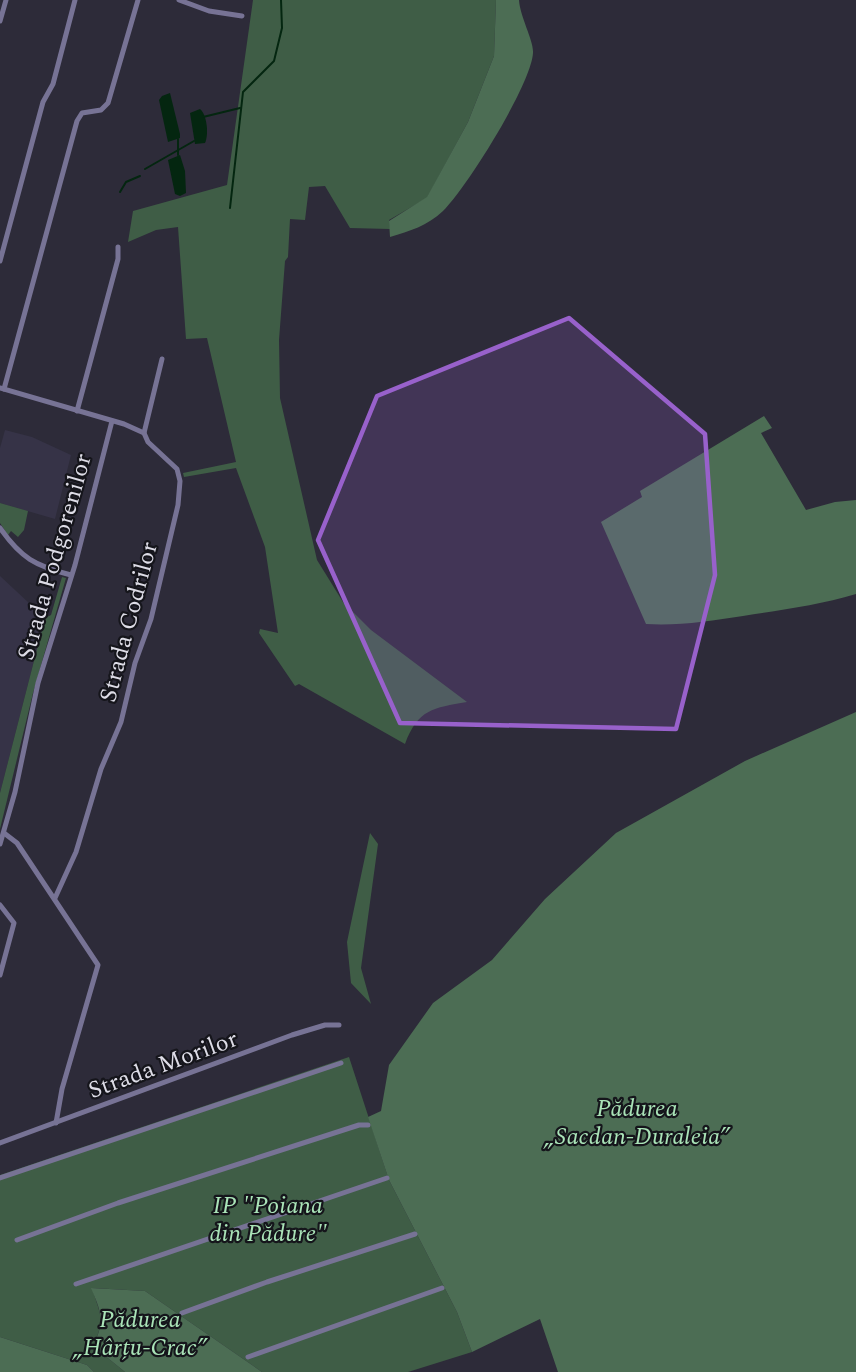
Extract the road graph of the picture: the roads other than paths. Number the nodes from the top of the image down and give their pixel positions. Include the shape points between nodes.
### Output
1 (6, 0) edge
2 (75, 0) edge
3 (138, 0) edge
4 (179, 0) edge
5 (199, 3) edge
6 (242, 16) dead end
7 (0, 21) edge
8 (118, 247) dead end
9 (0, 261) edge
10 (162, 359) dead end
11 (2, 388) edge
12 (77, 411) junction
13 (112, 421) junction
14 (144, 433) junction
15 (0, 528) edge
16 (71, 575) junction
17 (4, 833) junction
18 (0, 844) edge
19 (55, 898) junction
20 (0, 905) edge
21 (0, 975) edge
22 (339, 1025) dead end
23 (341, 1063) dead end
24 (56, 1123) junction
25 (368, 1125) dead end
26 (0, 1143) edge
27 (0, 1178) edge
28 (387, 1178) dead end
29 (415, 1234) dead end
30 (17, 1240) dead end
31 (76, 1284) dead end
32 (442, 1287) dead end
33 (182, 1313) dead end
34 (248, 1358) dead end

1 - 7 street
2 - 9 street
3 - 11 street via 108,103 101,110 82,113 77,121
4 - 5 street
5 - 6 street
8 - 12 street
10 - 14 street
11 - 12 street
12 - 13 street
13 - 14 street
13 - 16 street, Strada Podgorenilor
14 - 19 street, Strada Codrilor via 148,442 177,469 178,505 121,722 101,769 76,852
15 - 16 street via 23,557
16 - 17 street, Strada Podgorenilor via 38,683
17 - 18 street, Strada Podgorenilor
17 - 19 street via 17,843
19 - 24 street via 98,965
20 - 21 street via 14,923
22 - 24 street, Strada Morilor via 292,1035
23 - 27 street
24 - 26 street, Strada Morilor
25 - 30 street via 293,1145
28 - 31 street
29 - 33 street
32 - 34 street

